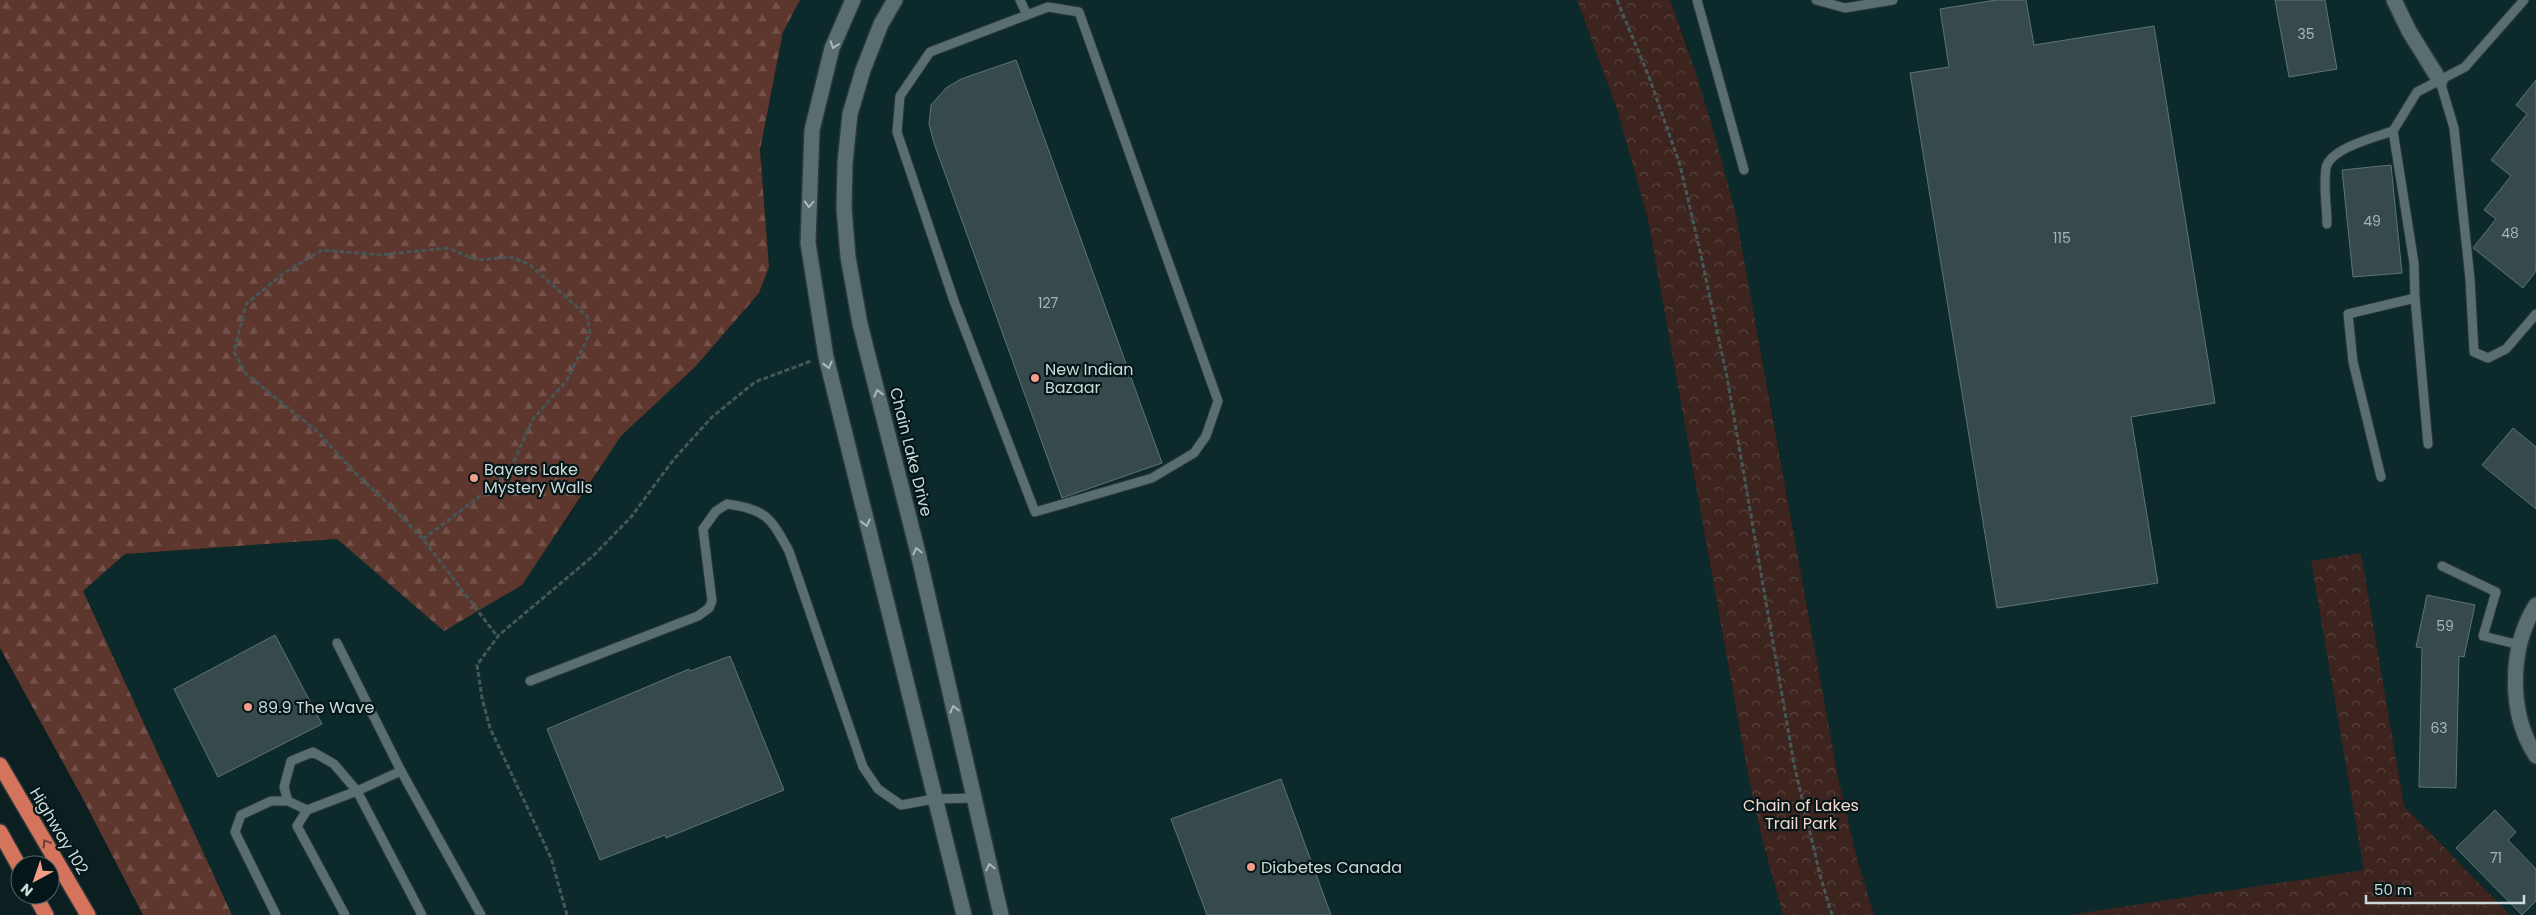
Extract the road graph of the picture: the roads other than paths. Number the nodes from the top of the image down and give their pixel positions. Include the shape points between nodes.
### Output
1 (853, 0) edge
2 (895, 0) edge
3 (1020, 0) edge
4 (1697, 0) edge
5 (1816, 0) edge
6 (1893, 0) edge
7 (2394, 0) edge
8 (2524, 0) edge
9 (1027, 15) junction
10 (2440, 81) junction
11 (2393, 131) junction
12 (1744, 170) dead end
13 (2327, 224) dead end
14 (2415, 298) junction
15 (2536, 314) edge
16 (2428, 444) dead end
17 (2381, 476) dead end
18 (2442, 566) dead end
19 (2536, 605) edge
20 (337, 643) dead end
21 (2520, 645) junction
22 (530, 681) dead end
23 (2536, 756) edge
24 (0, 760) edge
25 (0, 765) edge
26 (401, 771) junction
27 (14, 790) junction
28 (357, 791) junction
29 (974, 798) junction
30 (934, 799) junction
31 (288, 801) junction
32 (307, 810) junction
33 (0, 832) edge
34 (13, 855) edge
35 (88, 915) edge
36 (276, 915) edge
37 (345, 915) edge
38 (422, 915) edge
39 (481, 915) edge
40 (964, 915) edge
41 (1001, 915) edge

1 -> 30 street via 832,48 812,130 808,243 826,357
29 -> 2 street, Chain Lake Drive via 918,553 860,324 848,257 844,208 850,114 881,24
3 - 9 lane
4 - 12 lane
5 - 6 lane via 1845,8
7 - 10 street
8 - 10 lane via 2465,68
9 - 9 lane via 1048,7 1080,12 1218,401 1206,436 1194,453 1186,458 1152,478 1035,512 954,301 896,132 900,96 930,52
10 - 11 lane via 2416,92
10 - 15 lane via 2454,128 2470,278 2474,352 2488,358 2506,349
11 - 13 lane via 2342,150 2332,158 2326,167
11 - 14 lane via 2414,263
14 - 16 lane
14 - 17 lane via 2348,314 2355,370
18 - 21 lane via 2496,592 2484,636
19 - 21 street
20 - 26 lane
21 - 23 street via 2516,688 2518,712
22 - 30 lane via 698,616 708,608 712,601 703,529 716,511 727,504 746,506 761,512 777,529 789,551 862,767 878,789 901,805
24 - 27 highway
25 - 27 highway, Highway 102
26 - 28 lane
26 - 39 lane
35 -> 27 highway, Highway 102
28 - 31 lane via 334,764 313,752 291,761 284,787
28 - 32 lane
28 - 38 lane
29 - 30 lane
41 -> 29 street, Chain Lake Drive
30 - 40 street
31 - 32 lane
31 - 36 lane via 271,801 241,815 235,832
32 - 37 lane via 297,826
33 - 34 highway

